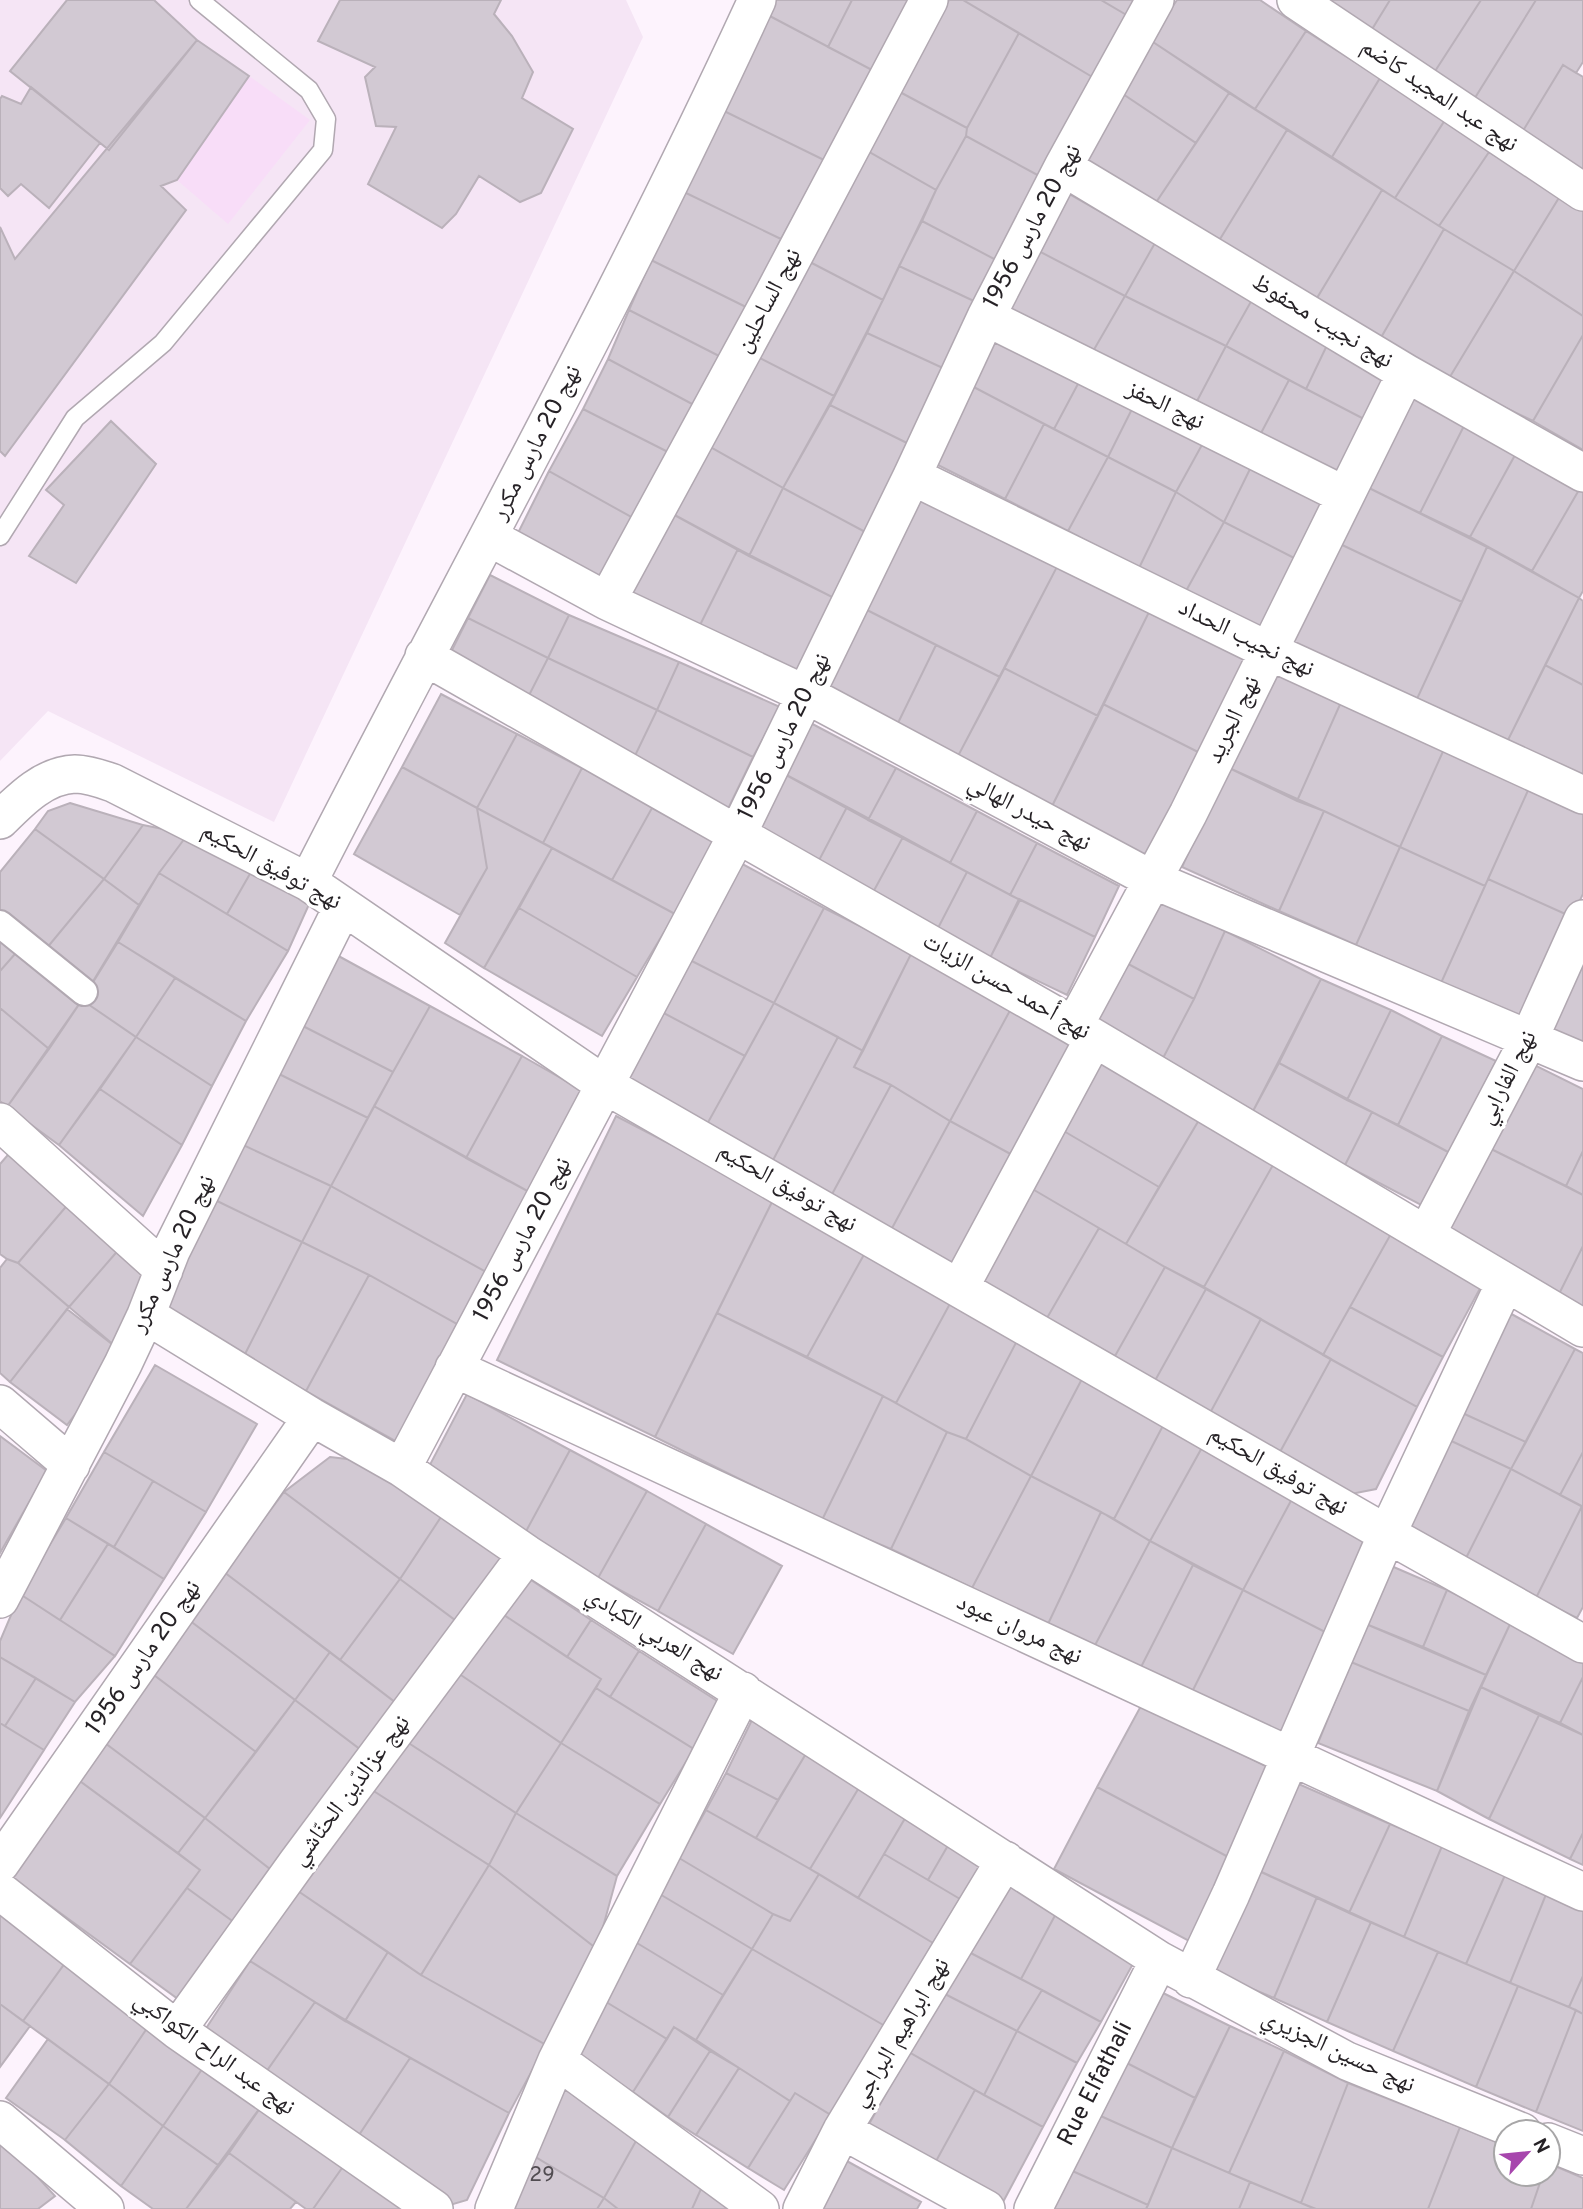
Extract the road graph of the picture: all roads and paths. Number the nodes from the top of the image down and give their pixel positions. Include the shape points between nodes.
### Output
1 (199, 0) edge
2 (757, 0) edge
3 (929, 0) edge
4 (1155, 0) edge
5 (1296, 0) edge
6 (1063, 167) junction
7 (1583, 192) edge
8 (986, 317) junction
9 (1406, 373) junction
10 (1583, 473) edge
11 (912, 476) junction
12 (1344, 495) junction
13 (0, 536) edge
14 (489, 537) junction
15 (607, 601) junction
16 (1269, 651) junction
17 (424, 656) junction
18 (807, 695) junction
19 (1583, 795) edge
20 (0, 820) edge
21 (738, 834) junction
22 (1151, 879) junction
23 (308, 882) junction
24 (342, 906) junction
25 (1583, 919) edge
26 (0, 924) edge
27 (84, 992) dead end
28 (1084, 1032) junction
29 (1529, 1039) junction
30 (1583, 1062) edge
31 (605, 1085) junction
32 (0, 1122) edge
33 (1426, 1235) junction
34 (164, 1270) junction
35 (1505, 1283) junction
36 (960, 1287) junction
37 (146, 1315) junction
38 (1583, 1328) edge
39 (454, 1368) junction
40 (0, 1404) edge
41 (312, 1418) junction
42 (71, 1465) junction
43 (402, 1468) junction
44 (1387, 1534) junction
45 (527, 1554) junction
46 (0, 1599) edge
47 (1583, 1644) edge
48 (743, 1691) junction
49 (1290, 1756) junction
50 (1005, 1860) junction
51 (0, 1864) edge
52 (0, 1891) edge
53 (1583, 1892) edge
54 (1158, 1960) junction
55 (1191, 1979) junction
56 (177, 2030) junction
57 (557, 2060) junction
58 (0, 2120) edge
59 (1492, 2120) edge
60 (842, 2130) junction
61 (1562, 2148) edge
62 (1583, 2156) edge
63 (90, 2205) edge
64 (431, 2208) edge
65 (494, 2209) edge
66 (760, 2209) edge
67 (802, 2209) edge
68 (986, 2209) edge
69 (1033, 2209) edge

1 - 13 lane via 309,90 326,120 323,150 163,343 75,418
2 - 14 street, نهج 20 مارس مكرر
3 - 15 street, نهج الساحلين
4 - 6 street, نهج 20 مارس 1956
5 - 7 street, نهج عبد المجيد كاضم
6 - 8 street, نهج 20 مارس 1956
6 - 9 street, نهج نجيب محفوظ
8 - 11 street, نهج 20 مارس 1956
8 - 12 street, نهج الحفز
9 - 10 street, نهج نجيب محفوظ
9 - 12 street, نهج الجريد
11 - 16 street, نهج نجيب الحداد
11 - 18 street, نهج 20 مارس 1956
12 - 16 street, نهج الجريد
14 - 15 street, نهج حيدر الهالي
14 - 17 street, نهج 20 مارس مكرر
15 - 18 street, نهج حيدر الهالي
16 - 19 street, نهج نجيب الحداد
16 - 22 street, نهج الجريد
17 - 21 street, نهج أحمد حسن الزيات
17 - 23 street, نهج 20 مارس مكرر
18 - 21 street, نهج 20 مارس 1956
18 - 22 street, نهج حيدر الهالي
20 - 23 street, نهج توفيق الحكيم via 22,798 52,779 76,774 97,778
21 - 28 street, نهج أحمد حسن الزيات
21 - 31 street, نهج 20 مارس 1956
22 - 28 street, نهج الجريد
22 - 29 street, نهج حيدر الهالي
23 - 24 street, نهج توفيق الحكيم
24 - 31 street, نهج توفيق الحكيم
24 - 34 street, نهج 20 مارس مكرر
25 - 29 street, نهج الفارابي
26 - 27 street
28 - 33 street, نهج أحمد حسن الزيات
28 - 36 street, نهج الجريد
29 - 30 street, نهج حيدر الهالي
29 - 33 street, نهج الفارابي
31 - 36 street, نهج توفيق الحكيم
31 - 39 street, نهج 20 مارس 1956
32 - 34 street
33 - 35 street, نهج أحمد حسن الزيات
34 - 37 street, نهج 20 مارس مكرر
35 - 38 street, نهج أحمد حسن الزيات
35 - 44 street
36 - 44 street, نهج توفيق الحكيم
37 - 41 street, نهج العربي الكبادي
37 - 42 street, نهج 20 مارس مكرر
39 - 43 street, نهج 20 مارس 1956
39 - 49 street, نهج مروان عبود
40 - 42 street
41 - 43 street, نهج العربي الكبادي
41 - 51 street, نهج 20 مارس 1956
42 - 46 street, نهج 20 مارس مكرر
43 - 45 street, نهج العربي الكبادي
44 - 47 street, نهج توفيق الحكيم
44 - 49 street
45 - 48 street, نهج العربي الكبادي
45 - 56 street, نهج عزالدّين الحنّاشي
48 - 50 street, نهج العربي الكبادي
48 - 57 street
49 - 53 street, نهج مروان عبود
49 - 55 street
50 - 54 street, نهج العربي الكبادي
50 - 60 street, نهج ابراهيم البراجي
52 - 56 street, نهج عبد الراح الكواكبي
54 - 55 street, نهج حسين الجزيري
54 - 69 street, Rue Elfathali
55 - 59 street, نهج حسين الجزيري via 1347,2061
56 - 64 street, نهج عبد الراح الكواكبي
57 - 65 street
57 - 66 street
58 - 63 street
60 - 67 street, نهج ابراهيم البراجي
60 - 68 street
61 - 62 street

